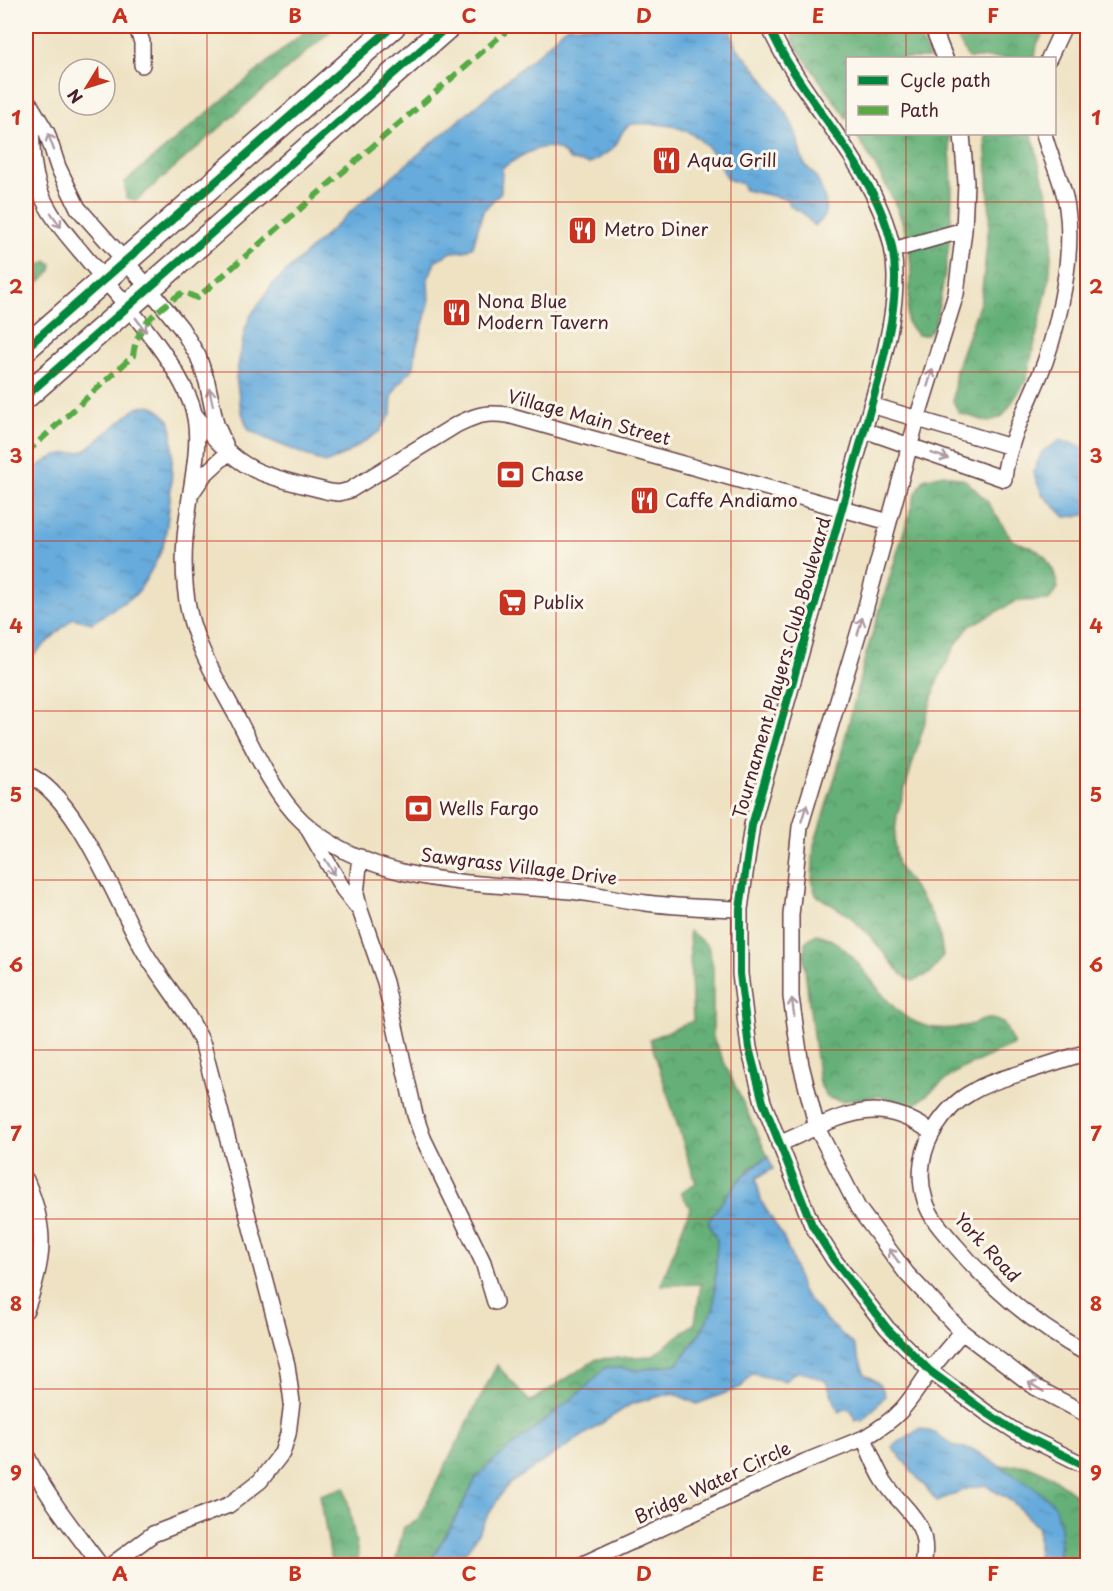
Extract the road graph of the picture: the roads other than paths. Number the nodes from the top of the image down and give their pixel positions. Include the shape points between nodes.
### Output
1 (136, 26) edge
2 (393, 26) edge
3 (448, 26) edge
4 (769, 26) edge
5 (932, 26) edge
6 (1064, 26) edge
7 (945, 57) edge
8 (1049, 57) edge
9 (142, 65) dead end
10 (28, 100) edge
11 (962, 135) edge
12 (1044, 135) edge
13 (964, 230) junction
14 (893, 250) junction
15 (125, 261) junction
16 (104, 280) junction
17 (148, 287) junction
18 (127, 306) junction
19 (26, 348) edge
20 (26, 396) edge
21 (872, 405) junction
22 (195, 415) junction
23 (917, 419) junction
24 (864, 430) junction
25 (910, 446) junction
26 (1011, 447) junction
27 (229, 452) junction
28 (190, 496) junction
29 (843, 510) junction
30 (889, 522) junction
31 (26, 774) edge
32 (303, 822) junction
33 (360, 857) junction
34 (740, 909) junction
35 (360, 910) junction
36 (1088, 1052) edge
37 (818, 1128) junction
38 (932, 1132) junction
39 (779, 1144) junction
40 (26, 1180) edge
41 (495, 1302) dead end
42 (26, 1310) edge
43 (962, 1332) junction
44 (1088, 1354) edge
45 (930, 1371) junction
46 (1088, 1415) edge
47 (864, 1438) junction
48 (26, 1454) edge
49 (1088, 1467) edge
50 (101, 1566) edge
51 (110, 1566) edge
52 (579, 1566) edge
53 (923, 1566) edge

1 - 9 street via 142,42
2 - 15 main road
3 - 17 main road
4 - 14 street, Tournament Players Club Boulevard via 787,62 869,186
5 - 7 street
6 - 8 street
15 -> 10 street via 78,208 47,133
10 -> 16 street, Sawgrass Village Drive via 31,147 40,191 60,225
11 - 13 street
12 - 26 street via 1067,207 1068,255 1060,307 1045,361
13 - 14 street
23 -> 13 street via 956,294
14 - 21 street, Tournament Players Club Boulevard via 891,320
15 - 16 main road
15 - 17 street
16 - 18 street, Sawgrass Village Drive
16 - 19 main road
17 - 18 main road
27 -> 17 street via 216,424 198,356
18 - 20 main road
18 -> 22 street, Sawgrass Village Drive via 179,376
21 - 23 street
21 - 24 street, Tournament Players Club Boulevard
22 - 27 street, Village Main Street
22 - 28 street, Sawgrass Village Drive via 196,449
23 - 25 street
23 - 26 street
24 - 25 street
24 - 29 street, Tournament Players Club Boulevard
25 -> 26 street via 1004,479
25 - 30 street
27 - 28 street, Sawgrass Village Drive via 204,475
27 - 29 street, Village Main Street via 255,471 339,493 456,425 490,412
28 - 32 street, Sawgrass Village Drive via 184,552 190,615 202,648 254,750
29 - 30 street, Village Main Street
29 - 34 street, Tournament Players Club Boulevard via 752,825
37 -> 30 street via 801,1065 791,997 791,915 800,827
31 - 51 street via 64,805 97,858 153,966 196,1027 287,1365 292,1402 282,1453 247,1493 229,1505 153,1534
32 - 33 street, Sawgrass Village Drive
32 -> 35 street
33 - 34 street, Sawgrass Village Drive via 439,880 572,891 667,906
33 - 35 street via 356,894
34 - 39 street, Tournament Players Club Boulevard via 740,974 749,1048
35 - 41 street via 385,982 415,1115 483,1262
36 - 38 street, York Road via 971,1092 955,1104
37 - 38 street via 876,1111 888,1112
37 - 39 street
43 -> 37 street via 907,1274 858,1208
38 - 44 street, York Road via 923,1155 921,1186 936,1222 998,1291 1031,1319
39 - 45 street, Tournament Players Club Boulevard via 812,1225 834,1260 887,1328
40 - 42 street via 42,1247
43 - 45 street, Bridge Water Circle
46 -> 43 street via 1035,1387
45 - 47 street, Bridge Water Circle via 900,1413
45 - 49 street, Tournament Players Club Boulevard via 1015,1431
47 - 52 street, Bridge Water Circle
47 - 53 street via 885,1483 918,1522 924,1536
48 - 50 street via 59,1509

